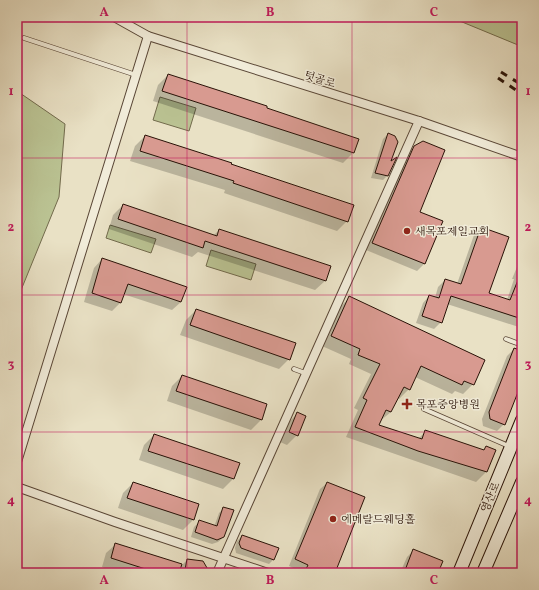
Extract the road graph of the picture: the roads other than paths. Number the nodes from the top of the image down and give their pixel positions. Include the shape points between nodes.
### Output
1 (114, 17) edge
2 (148, 36) junction
3 (24, 38) dead end
4 (136, 75) junction
5 (419, 121) junction
6 (522, 157) edge
7 (506, 339) dead end
8 (522, 345) edge
9 (294, 369) dead end
10 (305, 374) junction
11 (424, 409) dead end
12 (522, 420) edge
13 (511, 447) junction
14 (17, 462) edge
15 (522, 482) edge
16 (17, 487) edge
17 (224, 558) junction
18 (217, 573) edge
19 (268, 573) edge
20 (459, 573) edge
21 (483, 573) edge

1 - 2 street, 텃골로
2 - 4 street
2 - 5 street, 텃골로
3 - 4 lane
4 - 14 street
5 - 6 street, 텃골로
5 - 10 street
7 - 8 lane
9 - 10 lane
10 - 17 street
11 - 13 lane
12 - 13 street, 영산로
13 - 20 street, 영산로
15 - 21 street
16 - 17 street
17 - 18 street
17 - 19 street

